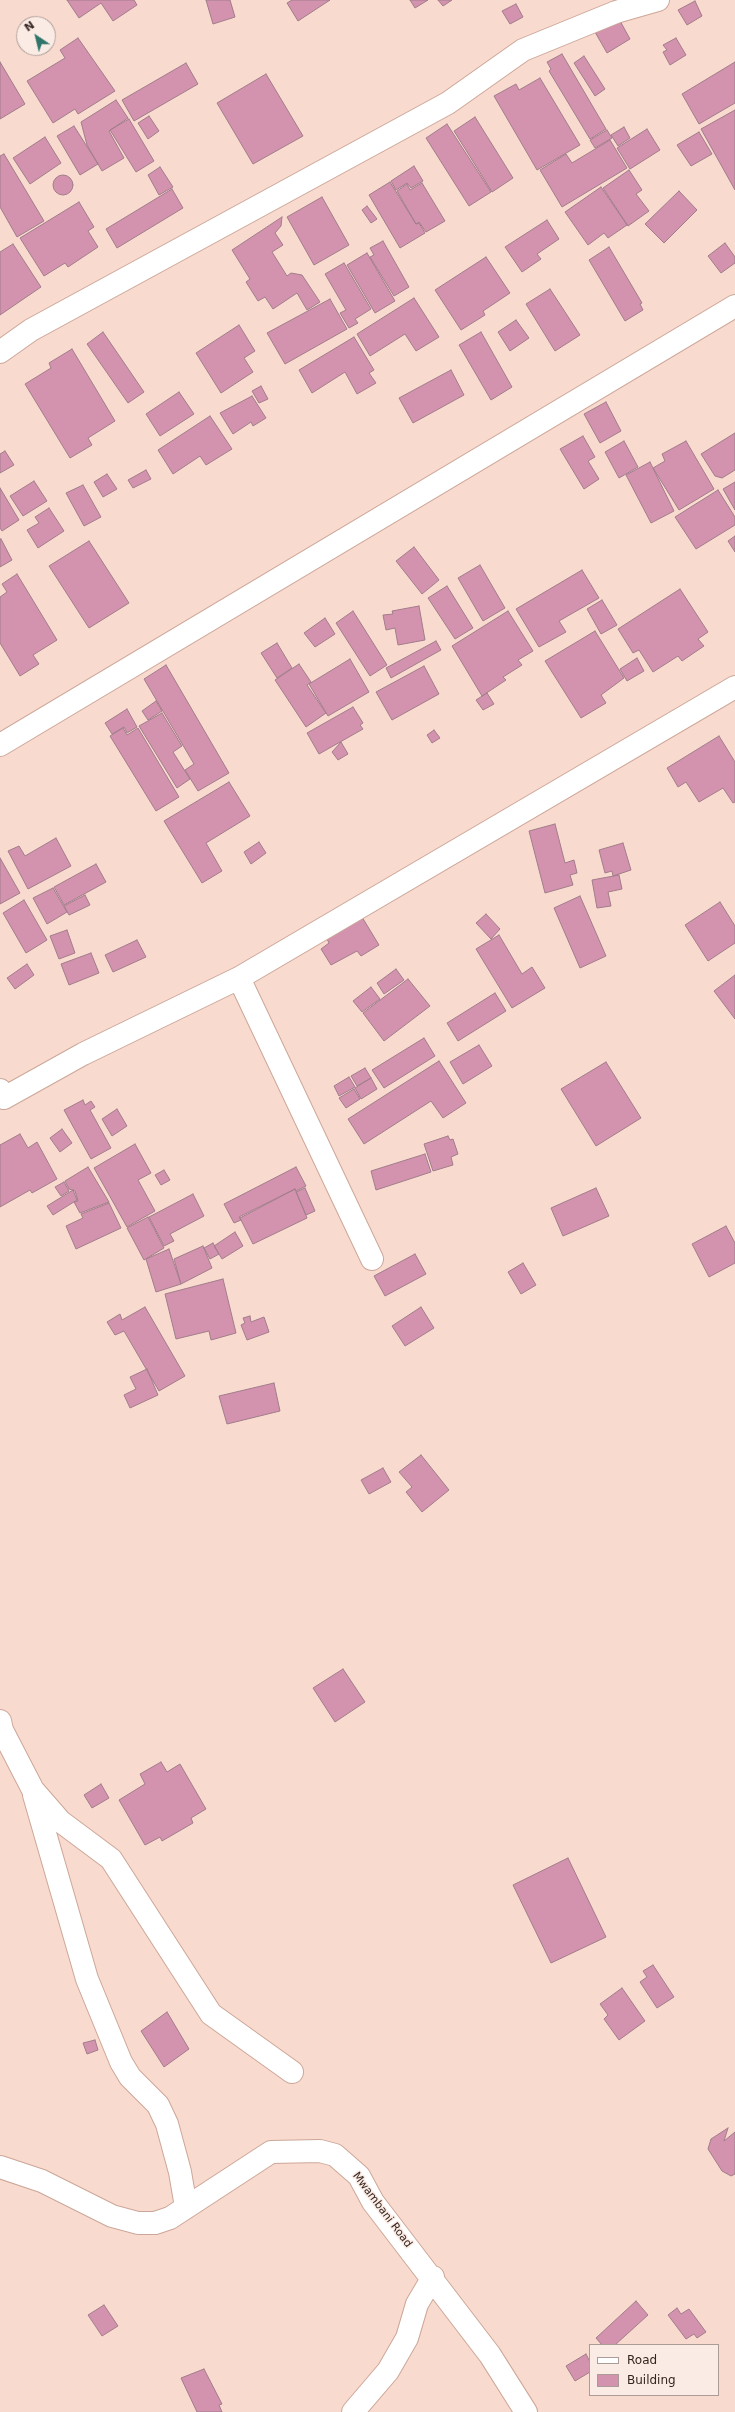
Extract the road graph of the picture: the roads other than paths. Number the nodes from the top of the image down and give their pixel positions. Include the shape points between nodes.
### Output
1 (658, 0) edge
2 (735, 306) edge
3 (0, 352) edge
4 (735, 687) edge
5 (0, 745) edge
6 (239, 978) junction
7 (1, 1096) edge
8 (372, 1259) dead end
9 (0, 1721) edge
10 (33, 1790) junction
11 (292, 2072) dead end
12 (0, 2167) edge
13 (186, 2207) junction
14 (433, 2277) junction
15 (353, 2412) edge
16 (526, 2412) edge

1 - 3 street via 616,12 523,50 448,103 31,330
2 - 5 street
4 - 6 street
6 - 7 street
6 - 8 street
9 - 10 street via 2,1730
10 - 11 street via 60,1821 111,1859 211,2014
10 - 13 street via 87,1979 120,2062 130,2077 158,2105 167,2124
12 - 13 street, Mwambani Road via 42,2181 112,2216 138,2223 170,2218
13 - 14 street, Mwambani Road via 271,2152 320,2151 335,2155 359,2176 374,2202
14 - 15 street via 417,2304 407,2338 392,2364
14 - 16 street, Mwambani Road via 490,2355

